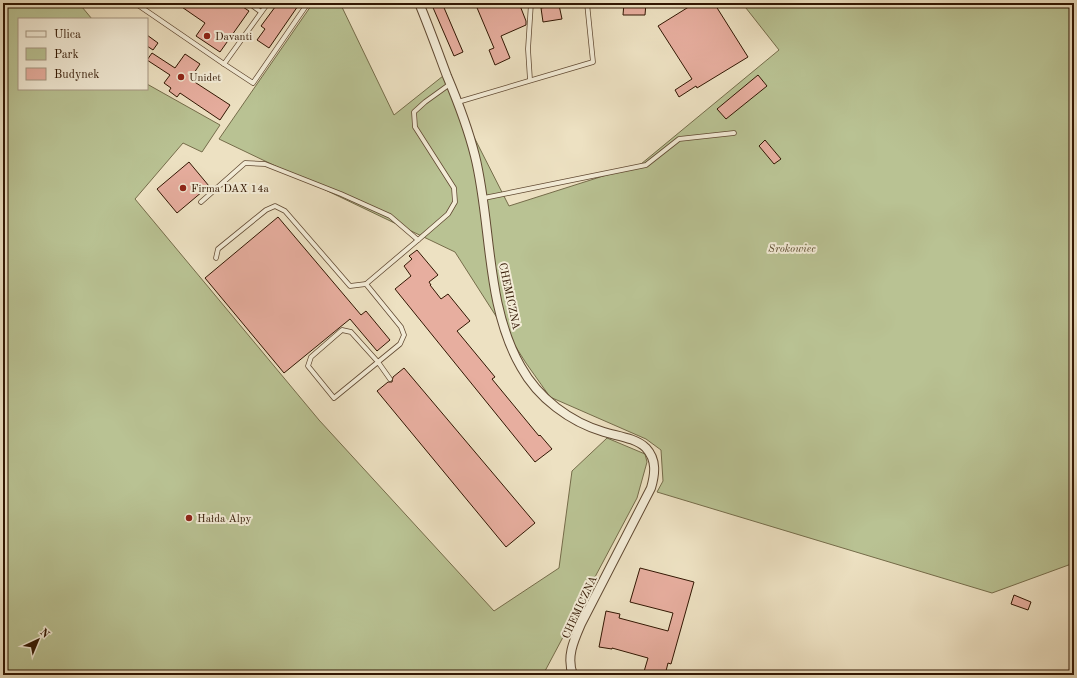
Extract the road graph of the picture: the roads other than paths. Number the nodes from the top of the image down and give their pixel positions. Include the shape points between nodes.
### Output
1 (135, 3) edge
2 (248, 3) edge
3 (268, 3) edge
4 (308, 3) edge
5 (419, 3) edge
6 (531, 3) edge
7 (587, 3) edge
8 (261, 12) junction
9 (224, 64) junction
10 (530, 80) junction
11 (450, 84) junction
12 (458, 102) junction
13 (734, 133) dead end
14 (484, 198) junction
15 (201, 202) dead end
16 (418, 240) junction
17 (216, 258) dead end
18 (366, 284) junction
19 (378, 362) junction
20 (390, 379) dead end
21 (573, 675) edge

1 - 9 lane
2 - 8 lane
3 - 8 lane
4 - 9 lane via 253,83
5 - 11 street, CHEMICZNA
6 - 10 lane via 528,49
7 - 10 lane via 593,62
8 - 9 lane
10 - 12 lane
11 - 12 street, CHEMICZNA
11 - 16 lane via 414,112 415,127 454,188 456,202 448,214
12 - 14 street, CHEMICZNA via 475,155
13 - 14 lane via 679,139 646,165
14 - 21 street, CHEMICZNA via 498,302 510,344 520,367 547,400 567,415 590,427 640,444 650,453 654,466 651,488 574,640 570,656
15 - 16 lane via 245,163 265,164 390,216
16 - 18 lane
17 - 18 lane via 218,249 266,210 275,206 284,210 350,286
18 - 19 lane via 401,327 404,335 400,344
19 - 19 lane via 334,398 308,366 310,357 342,330 351,332
19 - 20 lane

